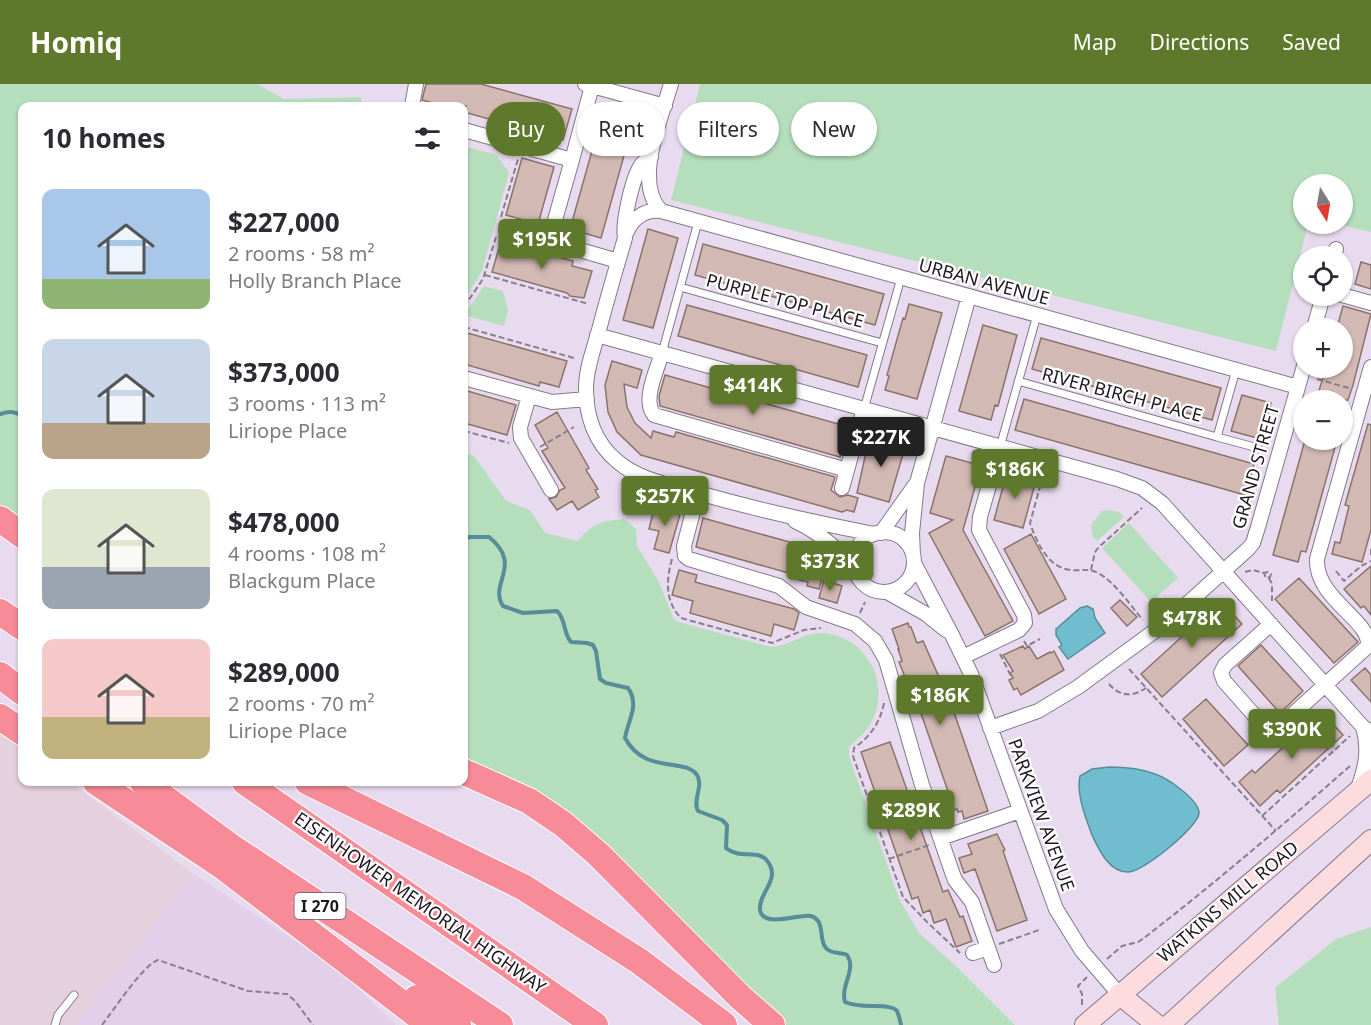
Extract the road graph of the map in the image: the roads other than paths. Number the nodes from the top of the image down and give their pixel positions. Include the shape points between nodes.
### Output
1 (416, 84) edge
2 (671, 84) edge
3 (589, 85) edge
4 (413, 102) edge
5 (651, 102) edge
6 (665, 106) edge
7 (468, 131) edge
8 (651, 157) joint
9 (572, 160) junction
10 (661, 211) junction
11 (698, 222) junction
12 (502, 230) road end
13 (625, 238) junction
14 (549, 241) junction
15 (618, 261) junction
16 (901, 278) junction
17 (680, 287) junction
18 (969, 296) junction
19 (1353, 298) edge
20 (1371, 303) edge
21 (1037, 315) junction
22 (597, 335) junction
23 (882, 343) junction
24 (662, 353) junction
25 (1371, 367) edge
26 (1236, 370) junction
27 (1301, 378) edge
28 (468, 379) edge
29 (1018, 381) junction
30 (1298, 387) junction
31 (529, 396) junction
32 (587, 399) junction
33 (864, 409) junction
34 (932, 428) junction
35 (1218, 437) junction
36 (1000, 447) junction
37 (1258, 448) dead end
38 (847, 470) junction
39 (916, 483) junction
40 (842, 488) dead end
41 (551, 490) dead end
42 (698, 493) junction
43 (785, 517) junction
44 (0, 519) edge
45 (18, 532) edge
46 (878, 533) junction
47 (913, 559) junction
48 (1224, 572) junction
49 (856, 573) junction
50 (887, 592) junction
51 (0, 612) edge
52 (18, 624) edge
53 (1271, 624) junction
54 (952, 635) junction
55 (963, 657) junction
56 (0, 675) edge
57 (1326, 685) junction
58 (18, 689) edge
59 (0, 717) edge
60 (990, 728) junction
61 (18, 729) edge
62 (1367, 730) edge
63 (468, 774) edge
64 (102, 786) edge
65 (148, 786) edge
66 (250, 786) edge
67 (316, 786) edge
68 (1364, 786) edge
69 (1020, 811) junction
70 (1371, 840) edge
71 (938, 841) junction
72 (298, 923) junction
73 (995, 946) junction
74 (969, 953) road end
75 (994, 965) dead end
76 (1119, 994) junction
77 (74, 995) dead end
78 (1082, 1018) edge
79 (55, 1025) edge
80 (430, 1025) edge
81 (458, 1025) edge
82 (500, 1025) edge
83 (595, 1025) edge
84 (724, 1025) edge
85 (772, 1025) edge
86 (1157, 1025) edge
87 (1169, 1025) edge

1 - 4 street
2 - 6 street
3 - 5 street
3 - 9 street
7 - 9 street
8 - 10 street via 649,190
8 - 13 street via 638,172 624,223
9 - 14 street
10 - 11 street, URBAN AVENUE
10 - 13 street via 635,219
11 - 16 street, URBAN AVENUE
11 - 17 lane, PURPLE TOP PLACE
12 - 14 street
13 - 15 street
14 - 15 street
15 - 22 street
16 - 18 street, URBAN AVENUE
16 - 23 lane, PURPLE TOP PLACE
17 - 23 lane, PURPLE TOP PLACE
17 - 24 lane, PURPLE TOP PLACE
18 - 21 street, URBAN AVENUE
18 - 34 street
19 - 20 street
21 - 26 street, URBAN AVENUE
21 - 29 lane, RIVER BIRCH PLACE
22 - 24 street
22 - 32 street via 587,379
23 - 33 lane, PURPLE TOP PLACE
24 - 33 street
24 - 38 street via 649,398 654,415
25 - 57 street via 1317,559 1322,584 1369,642
26 - 30 street, URBAN AVENUE
26 - 35 lane, RIVER BIRCH PLACE
27 - 30 street, GRAND STREET
28 - 31 street
29 - 35 lane, RIVER BIRCH PLACE
29 - 36 lane, RIVER BIRCH PLACE
30 - 48 street, GRAND STREET via 1256,535 1248,549
31 - 32 street via 552,402
31 - 41 street via 521,438
32 - 42 street via 595,434 616,461 638,475
33 - 34 street
33 - 38 street
34 - 36 street
34 - 39 street
35 - 37 lane, RIVER BIRCH PLACE
36 - 48 street via 1142,488 1162,503
36 - 55 street via 979,530 1025,623 1019,630
38 - 40 street
39 - 46 street
39 - 47 street
42 - 43 street
42 - 71 street via 684,546 685,556 780,586 806,607 855,624 879,646
43 - 46 street
43 - 49 street via 830,542
44 - 45 highway
46 - 47 street via 904,540
46 - 49 street via 857,549
47 - 50 street via 909,579
47 - 54 street, PARKVIEW AVENUE
48 - 53 street
48 - 60 street, GRAND STREET via 1152,634 1065,696 1038,711
49 - 50 street via 872,590
50 - 54 street, PARKVIEW AVENUE via 926,614
51 - 52 highway
53 - 57 street
53 - 57 street via 1223,668 1222,677 1262,724 1271,728 1281,725
54 - 55 street, PARKVIEW AVENUE
55 - 60 street, PARKVIEW AVENUE
56 - 58 highway
57 - 62 street
59 - 61 highway
60 - 69 street, PARKVIEW AVENUE
62 - 68 street
63 - 85 highway via 529,801 563,824
64 - 72 highway, I 270 via 222,866
65 - 82 highway, I 270 via 230,846
66 - 83 highway, EISENHOWER MEMORIAL HIGHWAY
67 - 84 highway via 523,887 639,961
68 - 76 main road, WATKINS MILL ROAD
69 - 71 street
69 - 76 street, PARKVIEW AVENUE via 1067,930
70 - 87 main road
71 - 73 street
72 - 80 highway
72 - 81 highway, I 270
73 - 74 street
73 - 75 street
76 - 78 main road, WATKINS MILL ROAD
76 - 86 main road
77 - 79 lane

